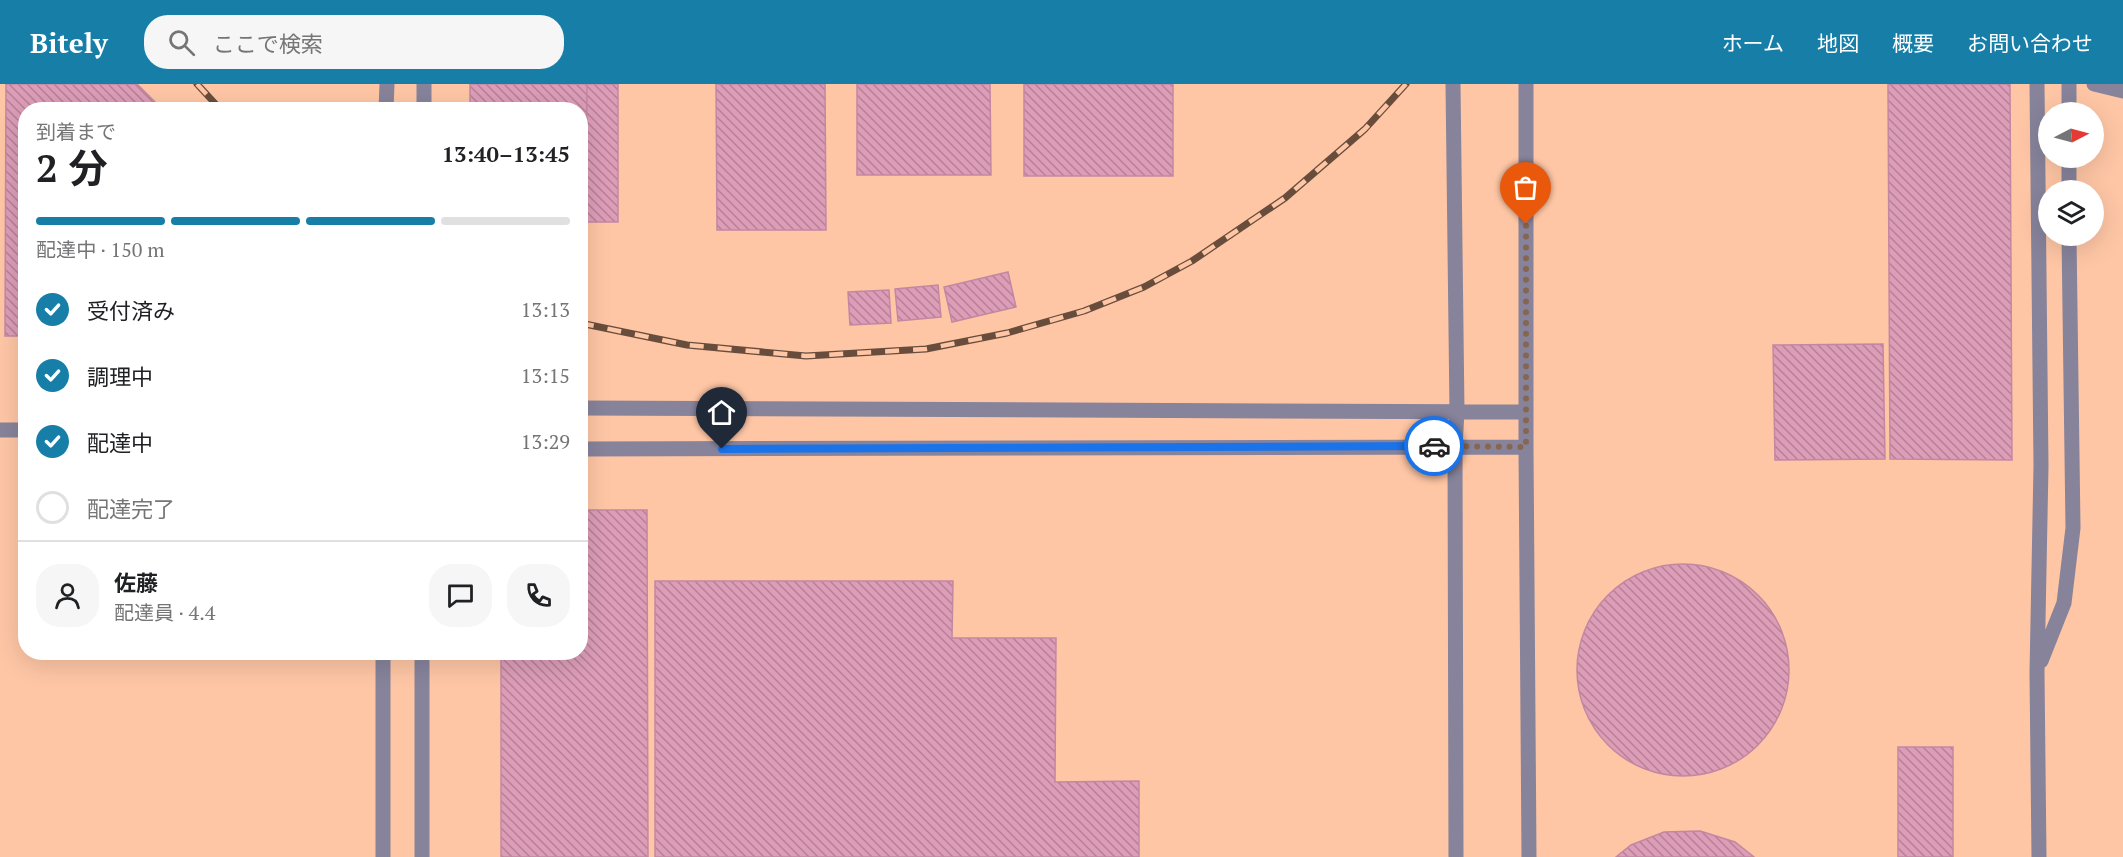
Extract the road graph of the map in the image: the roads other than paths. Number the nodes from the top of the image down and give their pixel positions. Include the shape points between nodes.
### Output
1 (387, 84) edge
2 (424, 84) edge
3 (1454, 84) edge
4 (1526, 84) edge
5 (2037, 84) edge
6 (2069, 84) edge
7 (2094, 84) edge
8 (2123, 91) edge
9 (386, 102) edge
10 (424, 102) edge
11 (2069, 102) edge
12 (2069, 246) edge
13 (588, 408) edge
14 (1457, 412) junction
15 (1526, 412) junction
16 (0, 430) edge
17 (18, 430) edge
18 (1455, 446) junction
19 (1526, 447) junction
20 (588, 449) edge
21 (383, 660) edge
22 (422, 660) edge
23 (2037, 673) junction
24 (382, 857) edge
25 (422, 857) edge
26 (1456, 857) edge
27 (1529, 857) edge
28 (2039, 857) edge

1 - 9 street
2 - 10 street
3 - 14 street
4 - 15 street
5 - 23 street via 2041,466
6 - 11 street
7 - 8 street
12 - 23 street via 2073,528 2064,603
13 - 14 street
14 - 15 street
14 - 18 street
15 - 19 street
16 - 17 street
18 - 19 street
18 - 20 street
18 - 26 street
19 - 27 street
21 - 24 street
22 - 25 street
23 - 28 street

